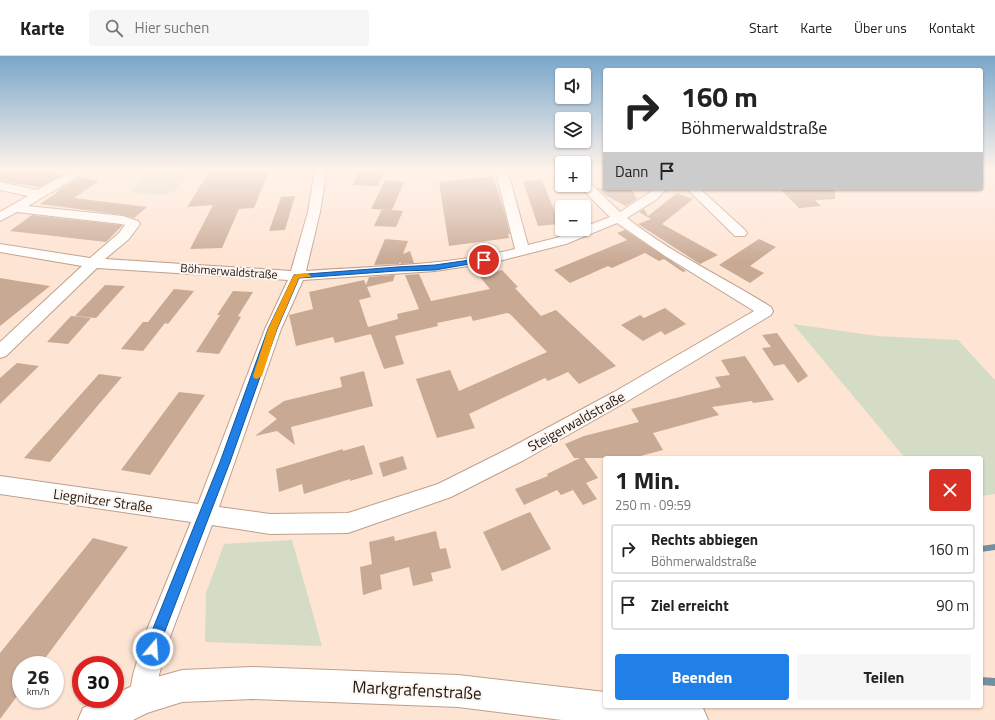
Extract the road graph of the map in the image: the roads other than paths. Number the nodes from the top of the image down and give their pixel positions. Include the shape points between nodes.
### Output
1 (28, 200) edge
2 (316, 200) edge
3 (510, 200) edge
4 (598, 200) edge
5 (647, 200) edge
6 (705, 200) edge
7 (14, 208) junction
8 (0, 217) edge
9 (619, 218) junction
10 (740, 233) dead end
11 (0, 248) edge
12 (522, 251) junction
13 (93, 263) junction
14 (297, 276) junction
15 (0, 352) edge
16 (0, 485) edge
17 (206, 515) junction
18 (143, 698) junction
19 (686, 719) edge
20 (95, 720) edge

1 - 7 street
2 - 14 street
3 - 12 street
4 - 9 street
5 - 9 street, Böhmerwaldstraße
6 - 10 street
7 - 8 street
7 - 13 street via 123,220 133,224 124,236
9 - 12 street, Böhmerwaldstraße via 561,241
9 - 17 street, Steigerwaldstraße via 657,246 765,310 620,398 444,491 421,500 348,523 270,524
11 - 13 street, Böhmerwaldstraße
12 - 14 street, Böhmerwaldstraße via 435,268
13 - 14 street, Böhmerwaldstraße
13 - 15 street
14 - 17 street via 273,329
16 - 17 street, Liegnitzer Straße
17 - 18 street via 157,636 146,674
18 - 19 street, Markgrafenstraße via 182,686 259,684 458,691
18 - 20 street, Markgrafenstraße

